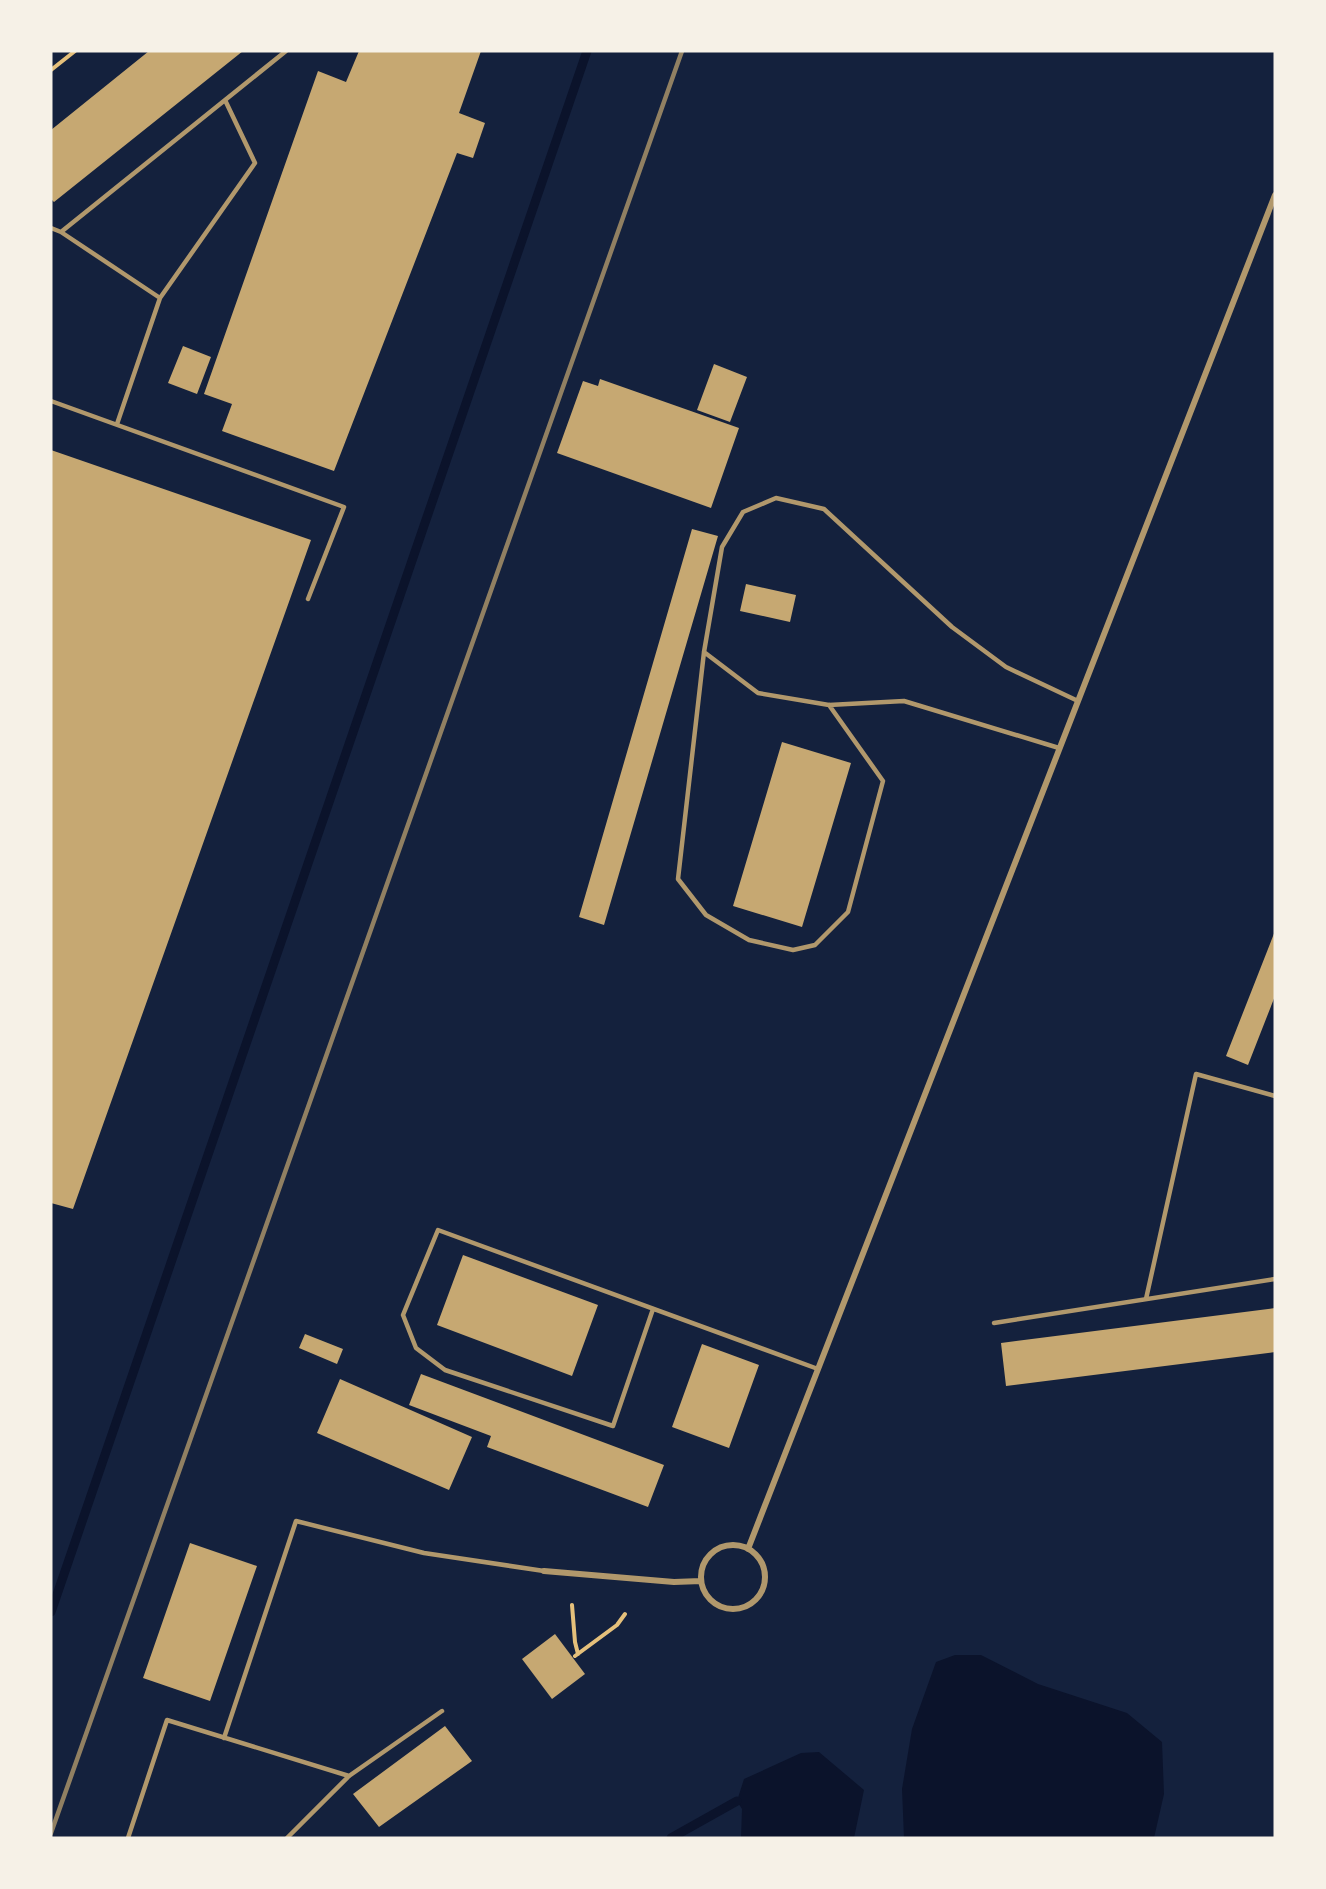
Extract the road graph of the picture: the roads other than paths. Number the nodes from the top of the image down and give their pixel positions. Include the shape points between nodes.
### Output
1 (286, 51) edge
2 (225, 100) junction
3 (1275, 195) edge
4 (51, 228) edge
5 (61, 232) junction
6 (160, 298) junction
7 (51, 401) edge
8 (117, 424) junction
9 (308, 599) dead end
10 (704, 652) junction
11 (1078, 701) junction
12 (829, 705) junction
13 (1059, 748) junction
14 (1275, 1096) edge
15 (1275, 1279) edge
16 (1146, 1299) junction
17 (653, 1309) junction
18 (994, 1323) dead end
19 (818, 1369) junction
20 (748, 1549) junction
21 (544, 1571) joint
22 (701, 1581) junction
23 (442, 1711) dead end
24 (224, 1738) junction
25 (349, 1776) junction
26 (128, 1838) edge
27 (287, 1838) edge

1 - 2 lane
2 - 5 lane
2 - 6 lane via 255,163
3 - 11 street
4 - 5 lane
5 - 6 lane
6 - 8 lane
7 - 8 lane
8 - 9 lane via 344,507
10 - 11 lane via 722,548 743,512 776,498 824,509 952,627 1006,667
10 - 12 lane via 758,693
10 - 12 lane via 678,879 706,915 749,940 793,950 815,945 848,912 883,781
11 - 13 street
12 - 13 lane via 904,701
13 - 19 street
14 - 16 lane via 1196,1074
15 - 16 lane
16 - 18 lane
17 - 17 lane via 438,1230 403,1315 416,1348 445,1370 613,1426
17 - 19 lane
19 - 20 street
20 - 22 street via 737,1545 715,1550 706,1559
20 - 22 street via 763,1564 765,1576 764,1587 751,1604 730,1610 719,1606 710,1600
21 - 22 street
21 - 24 lane via 424,1553 296,1521
23 - 25 lane
24 - 25 lane
24 - 26 lane via 167,1720
25 - 27 lane

